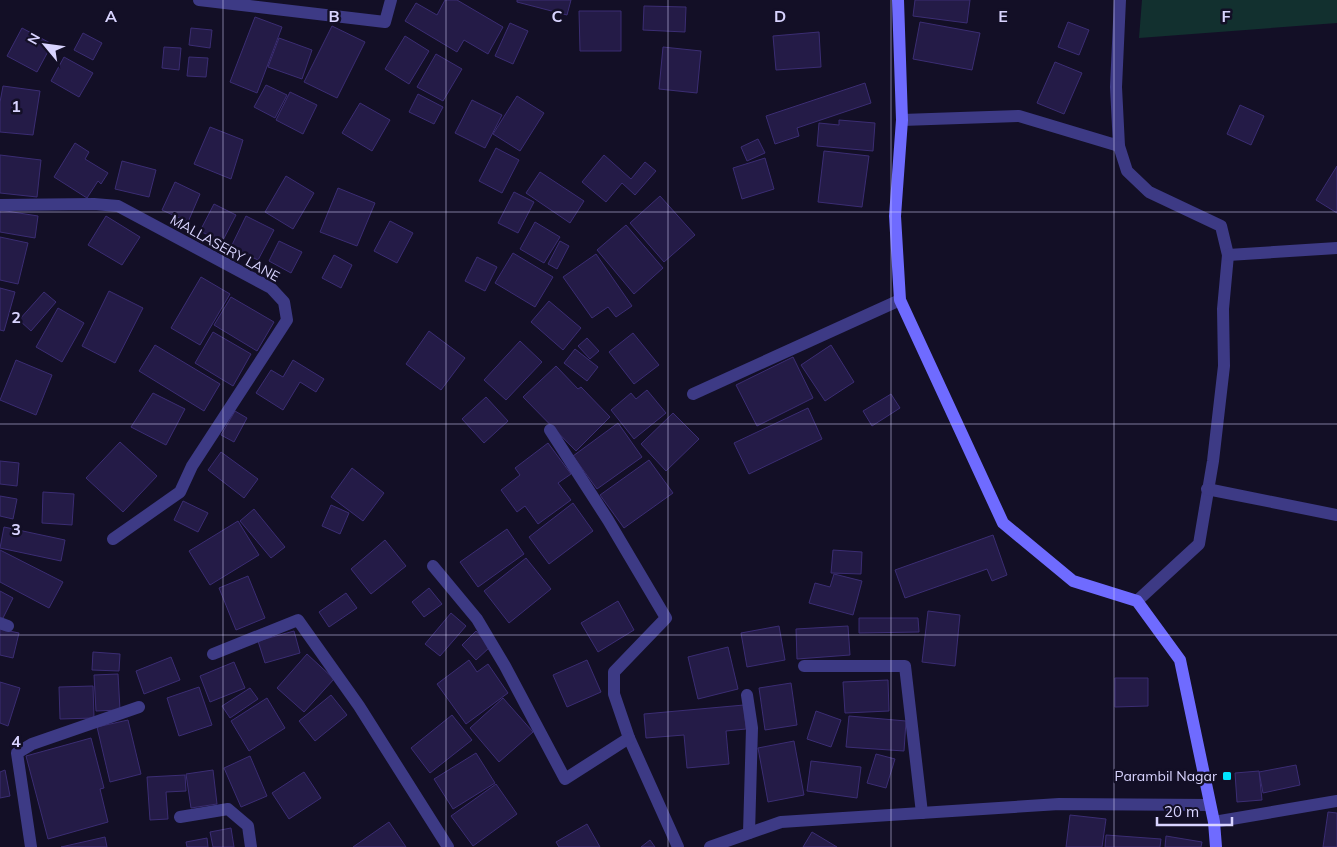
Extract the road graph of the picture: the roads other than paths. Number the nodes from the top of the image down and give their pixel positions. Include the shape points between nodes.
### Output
1 (199, 0) edge
2 (391, 0) edge
3 (898, 0) edge
4 (1120, 0) edge
5 (902, 120) junction
6 (1119, 146) junction
7 (0, 205) edge
8 (1337, 248) edge
9 (1228, 255) junction
10 (900, 300) junction
11 (693, 394) dead end
12 (550, 430) dead end
13 (1207, 489) junction
14 (1337, 515) edge
15 (113, 540) dead end
16 (433, 566) dead end
17 (1137, 601) junction
18 (213, 654) dead end
19 (804, 666) dead end
20 (747, 694) dead end
21 (139, 707) dead end
22 (629, 738) junction
23 (1337, 801) edge
24 (1210, 805) junction
25 (922, 813) junction
26 (180, 817) dead end
27 (1214, 822) junction
28 (749, 833) junction
29 (31, 847) edge
30 (251, 847) edge
31 (448, 847) edge
32 (678, 847) edge
33 (710, 847) edge
34 (1216, 847) edge

1 - 2 street via 385,22
3 - 5 main road
4 - 6 street via 1116,87
5 - 6 street via 1019,116
5 - 10 main road via 895,216
6 - 9 street via 1127,171 1149,192 1221,226
7 - 15 street, MALLASERY LANE via 118,206 271,288 284,302 288,320 192,466 180,492
8 - 9 street
9 - 13 street via 1223,309 1224,366
10 - 11 street
10 - 17 main road via 1003,523 1073,581
12 - 22 street via 666,618 614,672 614,694
13 - 14 street
13 - 17 street via 1199,544
16 - 22 street via 477,619 564,779
17 - 24 main road via 1180,660
18 - 31 street via 298,620 359,706
19 - 25 street via 904,666
20 - 28 street via 752,728
21 - 29 street via 32,744 17,753
22 - 32 street
23 - 27 street
24 - 25 street via 1060,804
24 - 27 main road
25 - 28 street via 781,822
26 - 30 street via 228,809 248,826
27 - 34 main road
28 - 33 street

